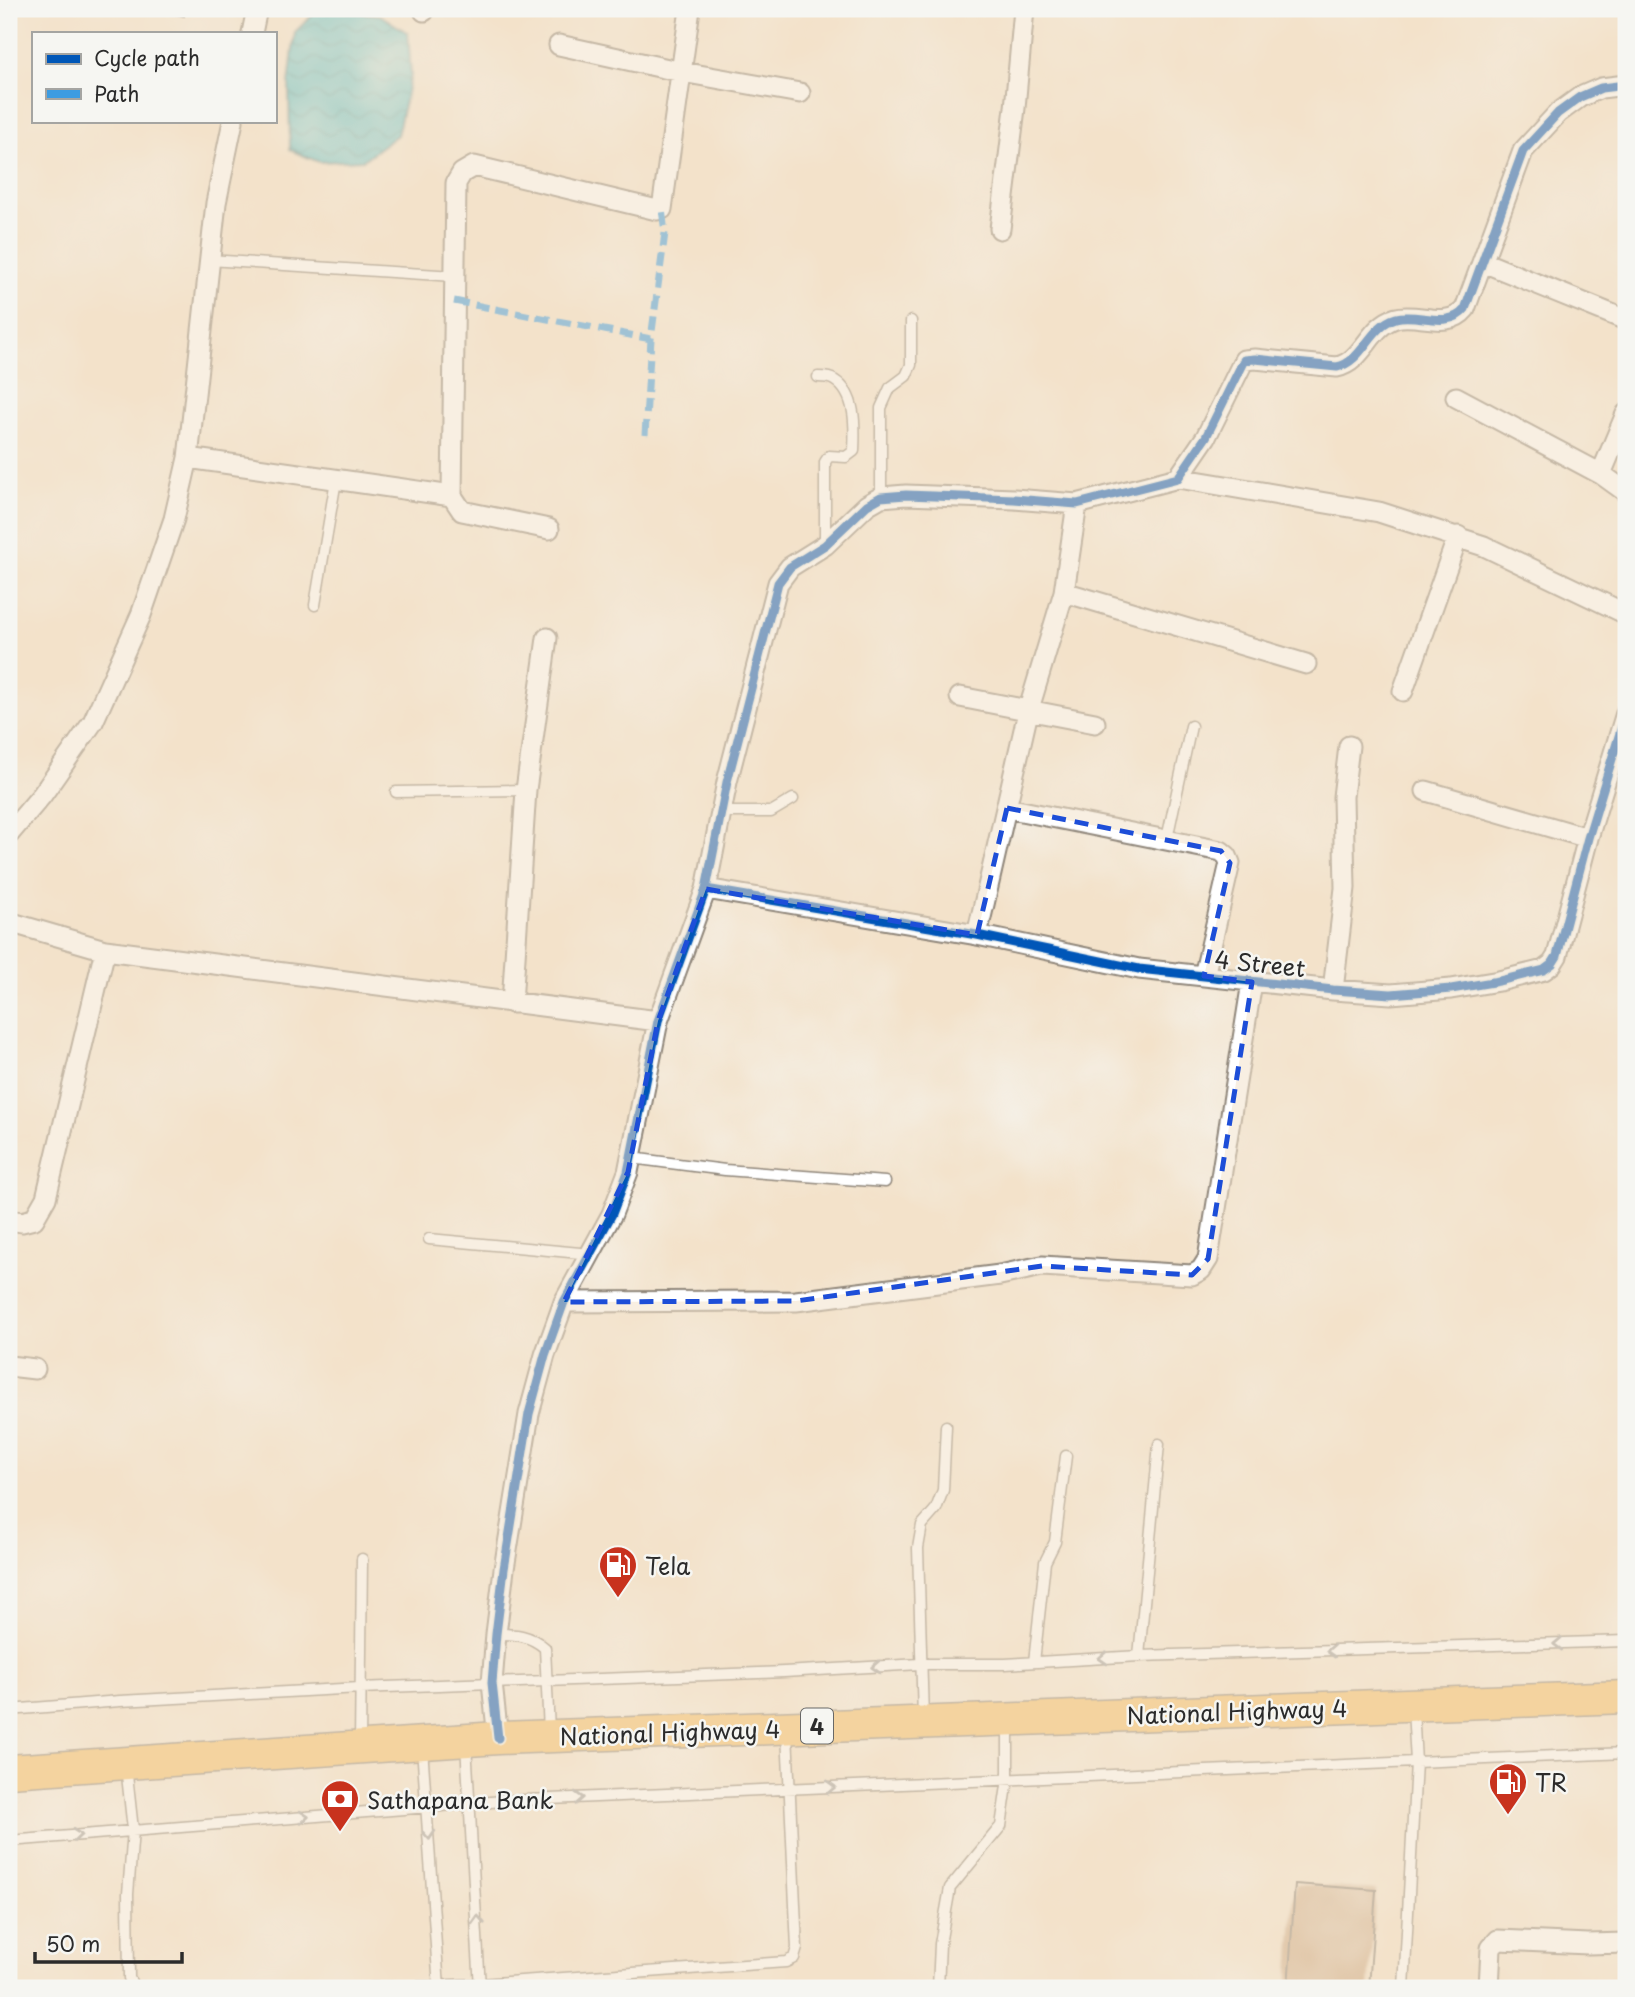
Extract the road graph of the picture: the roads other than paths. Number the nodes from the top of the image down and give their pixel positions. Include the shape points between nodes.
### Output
1 (257, 9) edge
2 (690, 9) edge
3 (1024, 9) edge
4 (251, 32) edge
5 (559, 45) dead end
6 (682, 72) junction
7 (1626, 85) edge
8 (800, 93) dead end
9 (233, 122) edge
10 (1000, 229) dead end
11 (208, 260) junction
12 (1483, 262) junction
13 (454, 276) junction
14 (1626, 320) edge
15 (911, 321) dead end
16 (818, 377) dead end
17 (1456, 397) dead end
18 (1626, 414) edge
19 (188, 458) junction
20 (1601, 474) junction
21 (1178, 478) junction
22 (336, 480) junction
23 (1626, 492) edge
24 (452, 496) junction
25 (881, 497) junction
26 (1077, 504) junction
27 (549, 529) dead end
28 (1458, 536) junction
29 (825, 545) junction
30 (1063, 592) junction
31 (315, 605) dead end
32 (1626, 614) edge
33 (547, 638) dead end
34 (1306, 664) dead end
35 (1403, 691) dead end
36 (960, 697) dead end
37 (1028, 712) junction
38 (1626, 713) edge
39 (1095, 723) dead end
40 (1191, 726) dead end
41 (1349, 746) dead end
42 (526, 790) junction
43 (1426, 791) dead end
44 (396, 792) dead end
45 (793, 799) dead end
46 (1007, 808) junction
47 (721, 812) junction
48 (9, 834) edge
49 (1588, 838) junction
50 (1167, 839) junction
51 (705, 889) junction
52 (9, 922) edge
53 (977, 935) junction
54 (105, 950) junction
55 (1204, 976) junction
56 (1252, 982) junction
57 (1333, 990) junction
58 (512, 1003) junction
59 (658, 1021) junction
60 (631, 1158) junction
61 (885, 1182) dead end
62 (9, 1220) edge
63 (429, 1239) dead end
64 (592, 1254) junction
65 (564, 1302) junction
66 (9, 1367) edge
67 (35, 1370) dead end
68 (946, 1426) dead end
69 (1159, 1444) dead end
70 (1066, 1456) dead end
71 (362, 1559) dead end
72 (496, 1634) junction
73 (1626, 1641) edge
74 (1139, 1657) junction
75 (1034, 1662) junction
76 (920, 1664) junction
77 (548, 1681) junction
78 (492, 1683) junction
79 (360, 1688) junction
80 (1626, 1697) edge
81 (1412, 1705) junction
82 (9, 1710) edge
83 (1008, 1719) junction
84 (923, 1722) junction
85 (787, 1727) junction
86 (550, 1736) junction
87 (498, 1738) junction
88 (466, 1740) junction
89 (422, 1743) junction
90 (360, 1746) junction
91 (1626, 1753) edge
92 (125, 1762) junction
93 (1416, 1762) junction
94 (9, 1771) edge
95 (1008, 1779) junction
96 (790, 1788) junction
97 (471, 1804) junction
98 (427, 1808) junction
99 (133, 1830) junction
100 (9, 1841) edge
101 (1626, 1943) edge
102 (481, 1986) edge
103 (439, 1987) edge
104 (134, 1988) edge
105 (371, 1988) edge
106 (938, 1988) edge
107 (1404, 1988) edge
108 (1489, 1988) edge

1 - 4 street
2 - 6 street
3 - 10 street
5 - 6 street
6 - 8 street
6 - 13 street via 662,209 474,166 456,183
7 - 12 street via 1580,97 1558,113 1523,151
9 - 11 street
11 - 13 lane
11 - 19 street
12 - 14 street
12 - 21 street via 1459,317 1397,318 1378,330 1347,365 1244,360 1206,437
13 - 24 street
15 - 25 lane via 911,365 906,376 890,388 881,408
16 - 29 lane via 833,379 853,407 853,451 846,457 830,456 825,462
17 - 20 street
18 - 20 street
19 - 22 street
19 - 48 street via 174,519 142,615 93,722
20 - 23 street
21 - 26 street
21 - 28 street via 1379,512
22 - 24 street
22 - 31 lane
24 - 27 street via 462,511
25 - 26 street
25 - 29 street
26 - 30 street
28 - 32 street
28 - 35 street
29 - 47 street via 790,567 778,583
30 - 34 street
30 - 37 street
33 - 42 street
36 - 37 street
37 - 39 street
37 - 46 street
38 - 49 street, 4 Street
40 - 50 lane
41 - 57 street via 1343,797 1345,888
42 - 44 lane
42 - 58 street
43 - 49 street
45 - 47 lane via 771,812
46 - 50 street
46 - 53 street
47 - 51 street
49 - 57 street, 4 Street via 1557,956 1544,970 1439,990 1391,994
50 - 55 street via 1221,851 1230,863
51 - 53 street, 4 Street
51 - 59 street
52 - 54 street
53 - 55 street, 4 Street via 1114,964
54 - 58 street
54 - 62 street via 46,1198 34,1219
55 - 56 street, 4 Street
56 - 57 street, 4 Street
56 - 65 street via 1208,1259 1192,1275 1042,1266 796,1301
58 - 59 street
59 - 60 street
60 - 61 lane
60 - 64 street
63 - 64 lane
64 - 65 street
65 - 72 street via 529,1414
66 - 67 street
68 - 76 lane via 943,1490 936,1509 922,1525 918,1548
69 - 74 lane
70 - 75 lane via 1055,1542 1045,1562
71 - 79 lane
72 - 77 lane via 533,1638 545,1648
72 - 78 street
73 -> 74 lane
74 -> 75 lane
75 - 76 lane
76 -> 77 lane
76 - 84 lane
77 - 78 lane
77 - 86 lane
78 - 79 lane
78 - 87 street
79 - 82 lane
79 - 90 lane
80 - 81 highway, National Highway 4 / 4
81 - 83 highway, National Highway 4 / 4
81 - 93 lane
83 - 84 highway, National Highway 4 / 4
83 - 95 lane
84 - 85 highway, National Highway 4 / 4
85 - 86 highway, National Highway 4 / 4
85 - 96 lane
86 - 87 highway, National Highway 4 / 4
87 - 88 highway, National Highway 4 / 4
88 - 89 highway, National Highway 4 / 4
88 - 97 lane
89 - 90 highway, National Highway 4 / 4
89 - 98 lane
90 - 92 highway, National Highway 4 / 4
91 - 93 lane
92 - 94 highway, National Highway 4 / 4
92 - 99 lane
93 - 95 lane
93 - 107 lane
96 -> 95 lane
95 - 106 lane via 1001,1826 950,1888
97 -> 96 lane
96 - 102 lane via 797,1948 793,1958
97 - 98 lane
102 -> 97 lane
99 -> 98 lane
98 -> 103 lane
100 -> 99 lane
99 - 104 lane via 128,1894 129,1978
101 - 108 street via 1498,1940 1491,1948
102 - 103 lane
103 - 105 lane

